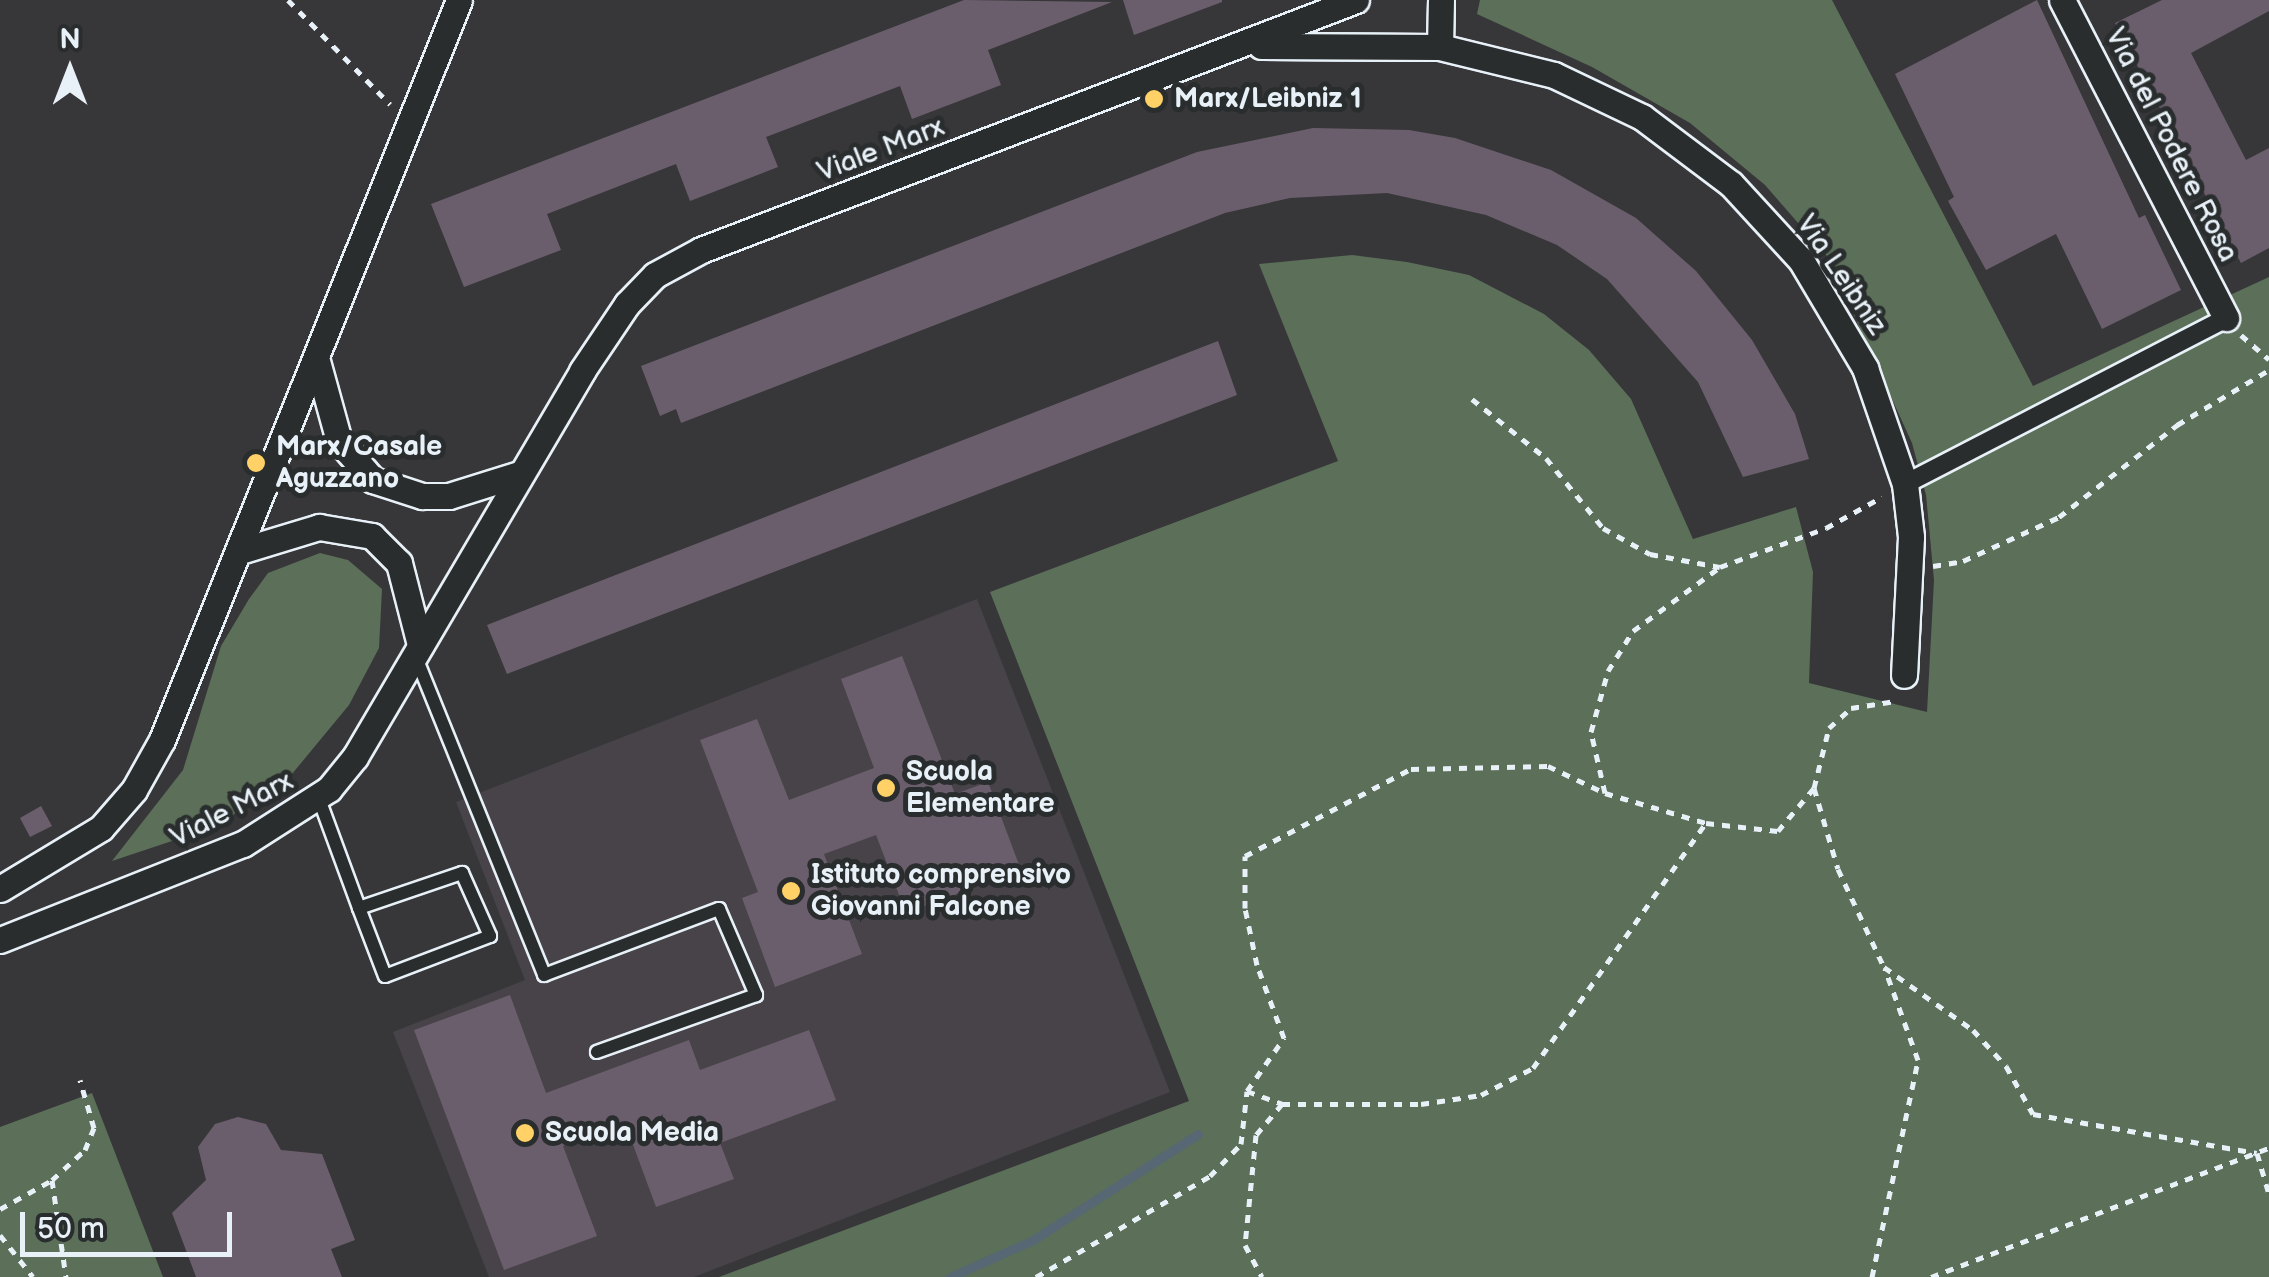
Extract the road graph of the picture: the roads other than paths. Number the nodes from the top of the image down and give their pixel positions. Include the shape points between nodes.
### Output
1 (459, 0) edge
2 (1356, 0) edge
3 (1441, 0) edge
4 (2062, 0) edge
5 (1236, 47) junction
6 (1440, 47) junction
7 (2226, 318) joint
8 (316, 361) junction
9 (520, 474) junction
10 (1905, 484) junction
11 (240, 552) junction
12 (417, 650) junction
13 (1904, 675) road end
14 (319, 799) junction
15 (0, 888) edge
16 (359, 908) junction
17 (0, 940) edge
18 (596, 1052) dead end

1 - 8 street
2 - 5 street, Viale Marx
3 - 6 street
4 - 7 street, Via del Podere Rosa
5 - 6 street, Via Leibniz
5 - 9 street, Viale Marx via 667,267 627,304
6 - 10 street, Via Leibniz via 1523,65 1595,92 1654,125 1731,184 1791,246 1836,313 1880,403
7 - 10 street
8 - 9 street via 332,426 373,480 449,496
8 - 11 street
9 - 12 street, Viale Marx
10 - 13 street, Via Leibniz via 1910,570
11 - 12 street via 320,527 372,536 399,563
11 - 15 street via 162,740 126,801 82,844
12 - 14 street, Viale Marx via 355,757
12 - 18 lane via 544,975 719,909 756,995
14 - 16 lane
14 - 17 street, Viale Marx via 233,849
16 - 16 lane via 462,873 490,936 385,976

